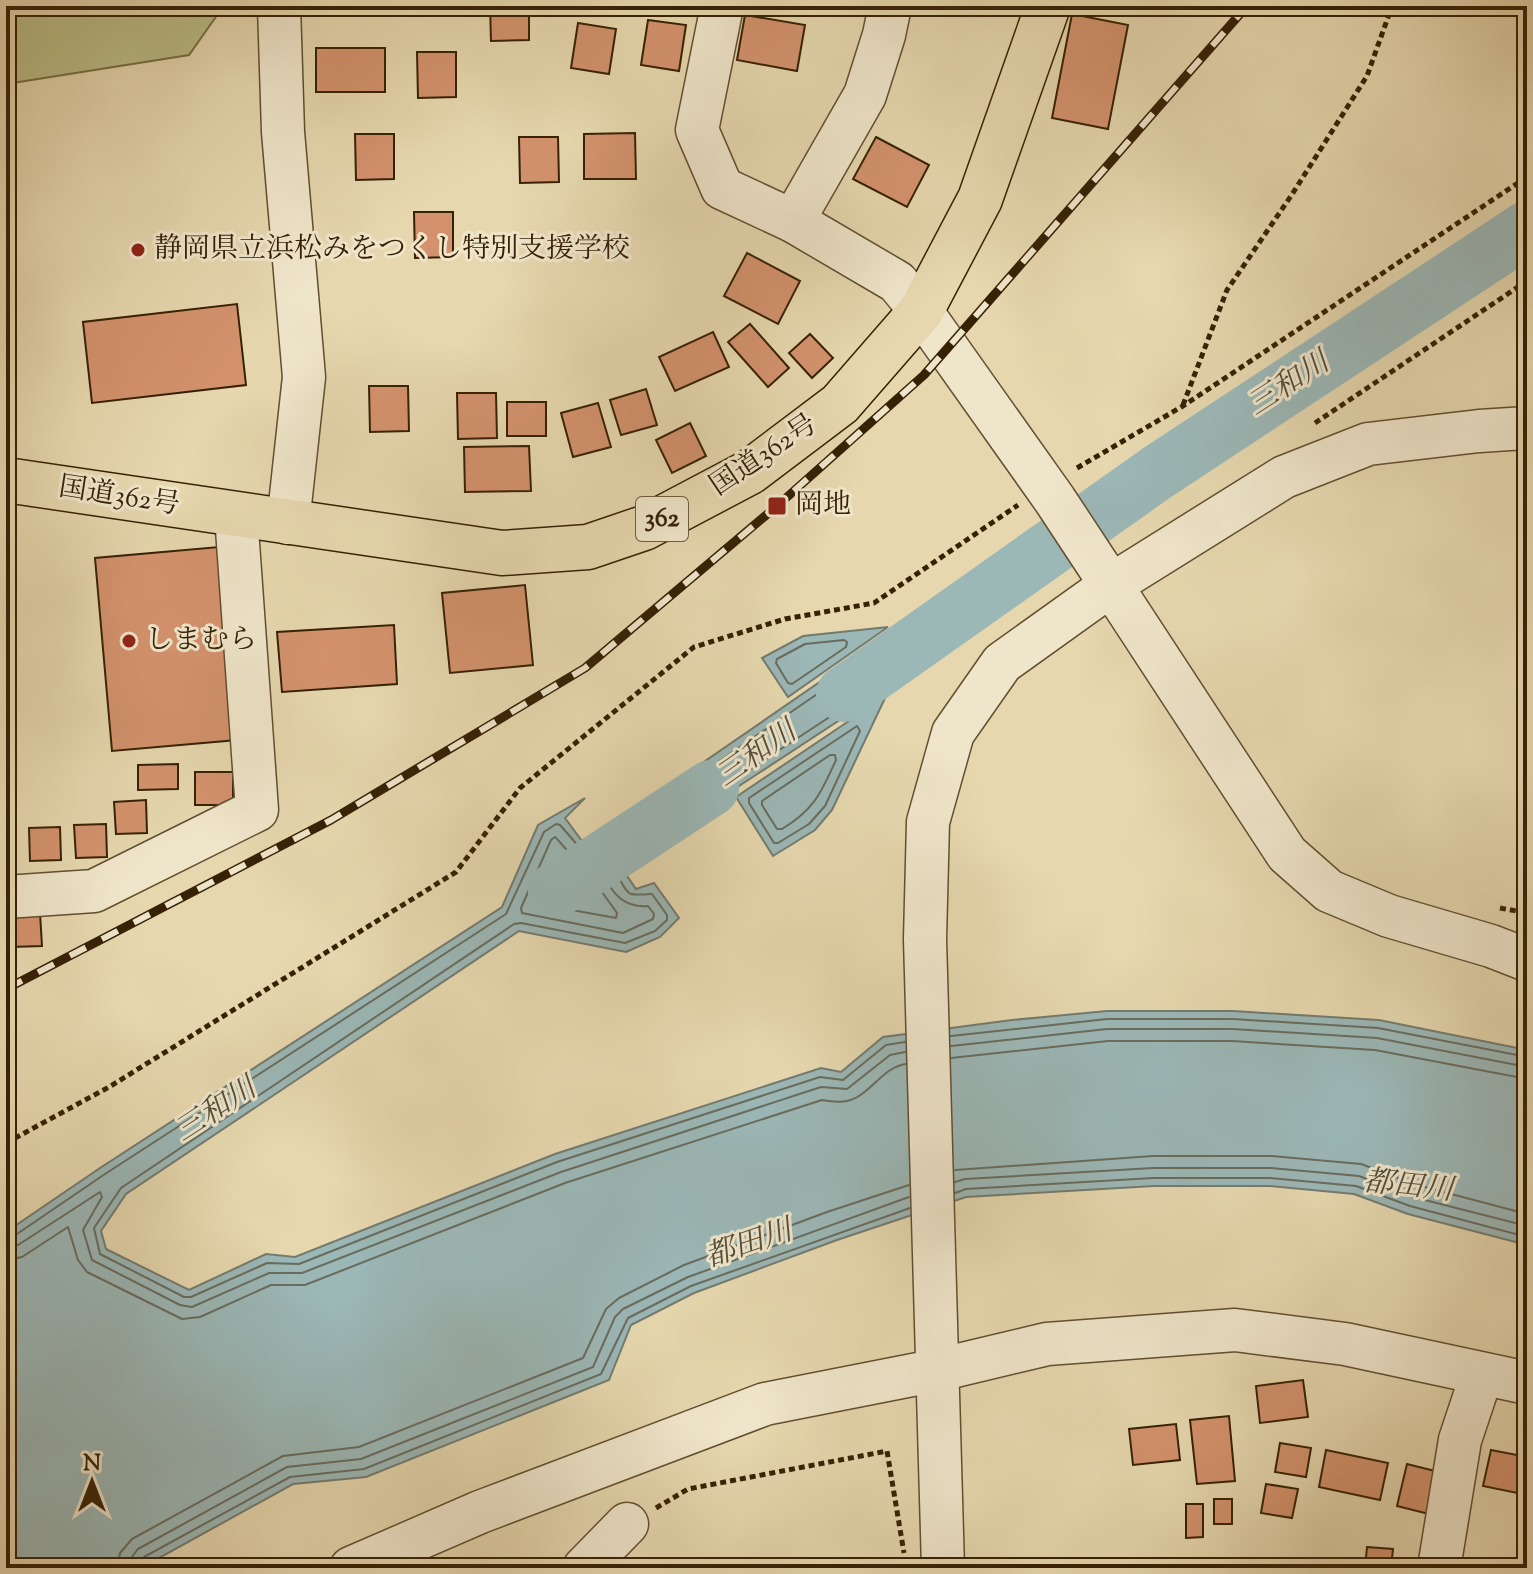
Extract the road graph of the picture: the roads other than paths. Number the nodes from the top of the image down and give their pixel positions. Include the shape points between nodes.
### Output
1 (279, 6) edge
2 (722, 6) edge
3 (1048, 6) edge
4 (885, 16) edge
5 (793, 221) junction
6 (921, 311) junction
7 (1527, 428) edge
8 (6, 480) edge
9 (236, 515) junction
10 (288, 523) junction
11 (1103, 574) junction
12 (6, 897) edge
13 (1527, 960) edge
14 (938, 1358) junction
15 (1482, 1374) junction
16 (1527, 1383) edge
17 (627, 1524) road end
18 (351, 1568) edge
19 (584, 1568) edge
20 (943, 1568) edge
21 (1439, 1568) edge

1 - 10 street via 283,132 304,377
2 - 5 street via 697,130 722,188
3 - 6 highway, 国道362号 / 362 via 980,199
4 - 5 street via 865,95
5 - 6 street via 897,282
6 - 10 highway, 国道362号 / 362 via 840,404 750,472 644,528 588,547 502,553
6 - 11 street
7 - 11 street via 1368,444 1284,477
8 - 9 highway, 国道362号 / 362
9 - 10 highway, 国道362号 / 362
9 - 12 street via 257,810 94,891
11 - 13 street via 1287,854 1329,891
11 - 14 street via 1002,663 953,733 928,822 925,939
14 - 15 street via 1235,1330 1345,1344
14 - 18 street via 765,1404 480,1512
14 - 20 street
15 - 16 street
15 - 21 street via 1460,1440
17 - 19 street

